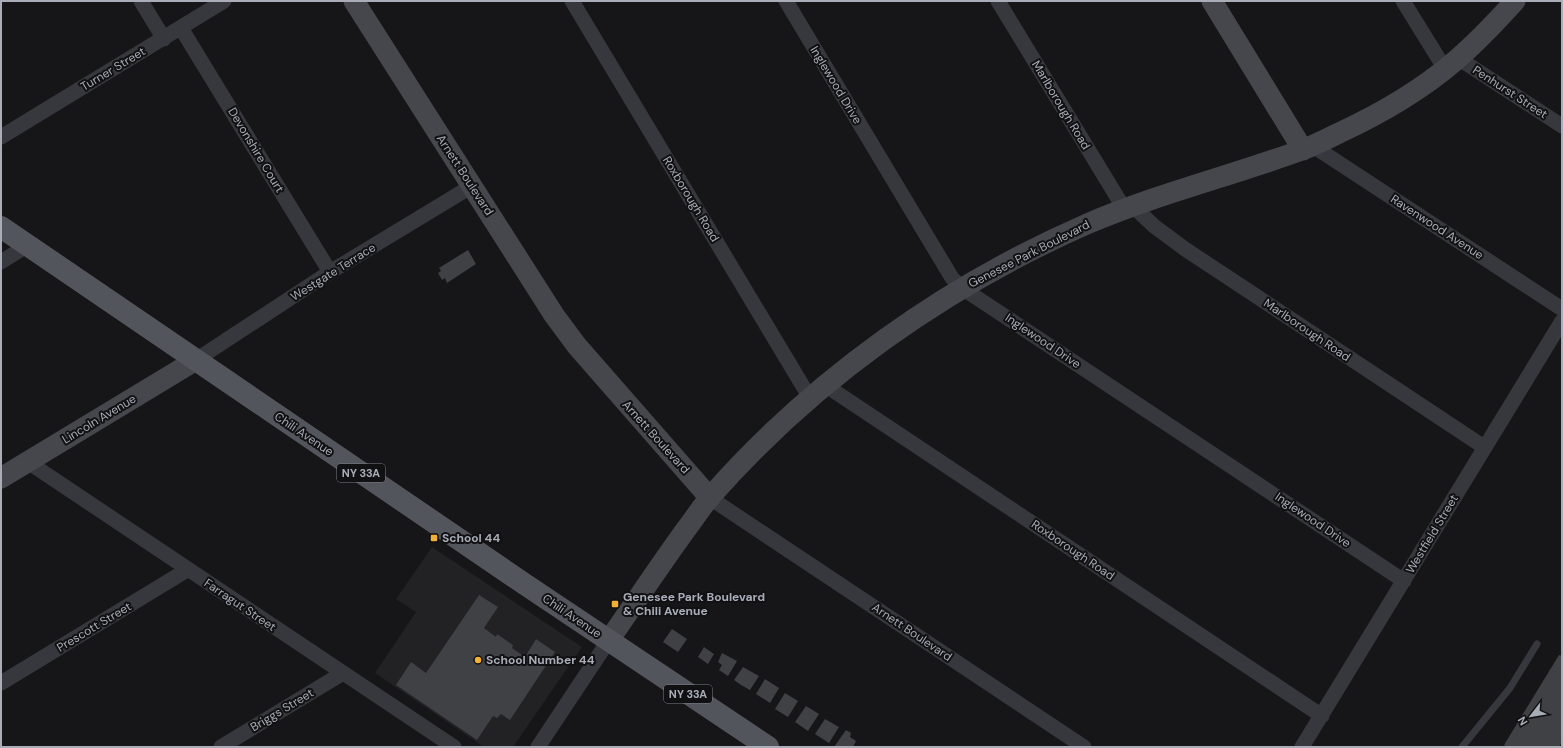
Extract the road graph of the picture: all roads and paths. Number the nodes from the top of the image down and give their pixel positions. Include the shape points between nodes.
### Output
1 (141, 1) edge
2 (224, 1) edge
3 (354, 1) edge
4 (572, 1) edge
5 (786, 1) edge
6 (998, 1) edge
7 (1212, 1) edge
8 (1403, 1) edge
9 (1515, 1) edge
10 (181, 28) junction
11 (164, 39) junction
12 (1451, 64) junction
13 (1562, 126) edge
14 (1, 137) edge
15 (1308, 148) junction
16 (472, 186) junction
17 (1129, 208) junction
18 (1, 227) edge
19 (28, 245) junction
20 (1, 262) edge
21 (330, 272) junction
22 (962, 288) junction
23 (1562, 309) edge
24 (1562, 321) edge
25 (196, 360) junction
26 (818, 392) junction
27 (1484, 447) junction
28 (28, 462) junction
29 (1, 478) edge
30 (710, 498) junction
31 (187, 570) junction
32 (1404, 581) junction
33 (609, 640) junction
34 (1538, 644) dead end
35 (343, 673) junction
36 (1, 684) edge
37 (1322, 716) junction
38 (221, 747) edge
39 (454, 747) edge
40 (538, 747) edge
41 (768, 747) edge
42 (1084, 747) edge
43 (1302, 747) edge
44 (1462, 747) edge

1 - 11 street
2 - 10 street, Turner Street
3 - 16 street, Arnett Boulevard
4 - 26 street, Roxborough Road
5 - 22 street, Inglewood Drive via 952,278
6 - 17 street, Marlborough Road
7 - 15 street, Ravenwood Avenue
8 - 12 street, Penhurst Street
9 - 12 street, Genesee Park Boulevard
10 - 11 street, Turner Street
10 - 21 street, Devonshire Court
11 - 14 street, Turner Street
12 - 13 street, Penhurst Street
12 - 15 street, Genesee Park Boulevard via 1388,108
15 - 17 street, Genesee Park Boulevard
15 - 23 street, Ravenwood Avenue
16 - 21 street, Westgate Terrace
16 - 30 street, Arnett Boulevard via 554,315 577,346
17 - 22 street, Genesee Park Boulevard via 1049,241
17 - 27 street, Marlborough Road via 1185,249
18 - 19 main road, Chili Avenue / NY 33A
19 - 20 street
19 - 25 main road, Chili Avenue / NY 33A
21 - 25 street, Westgate Terrace
22 - 26 street, Genesee Park Boulevard via 882,342
22 - 32 street, Inglewood Drive
24 - 27 street, Westfield Street
25 - 28 street, Lincoln Avenue
25 - 33 main road, Chili Avenue / NY 33A
26 - 30 street, Genesee Park Boulevard via 764,440
26 - 37 street, Roxborough Road
27 - 32 street, Westfield Street
28 - 29 street, Lincoln Avenue
28 - 31 street, Farragut Street
30 - 33 street, Genesee Park Boulevard
30 - 42 street, Arnett Boulevard
31 - 35 street, Farragut Street
31 - 36 street, Prescott Street
32 - 37 street, Westfield Street
33 - 40 street
33 - 41 main road, Chili Avenue / NY 33A
34 - 44 lane via 1510,688
35 - 38 street, Briggs Street
35 - 39 street, Farragut Street
37 - 43 street, Westfield Street

